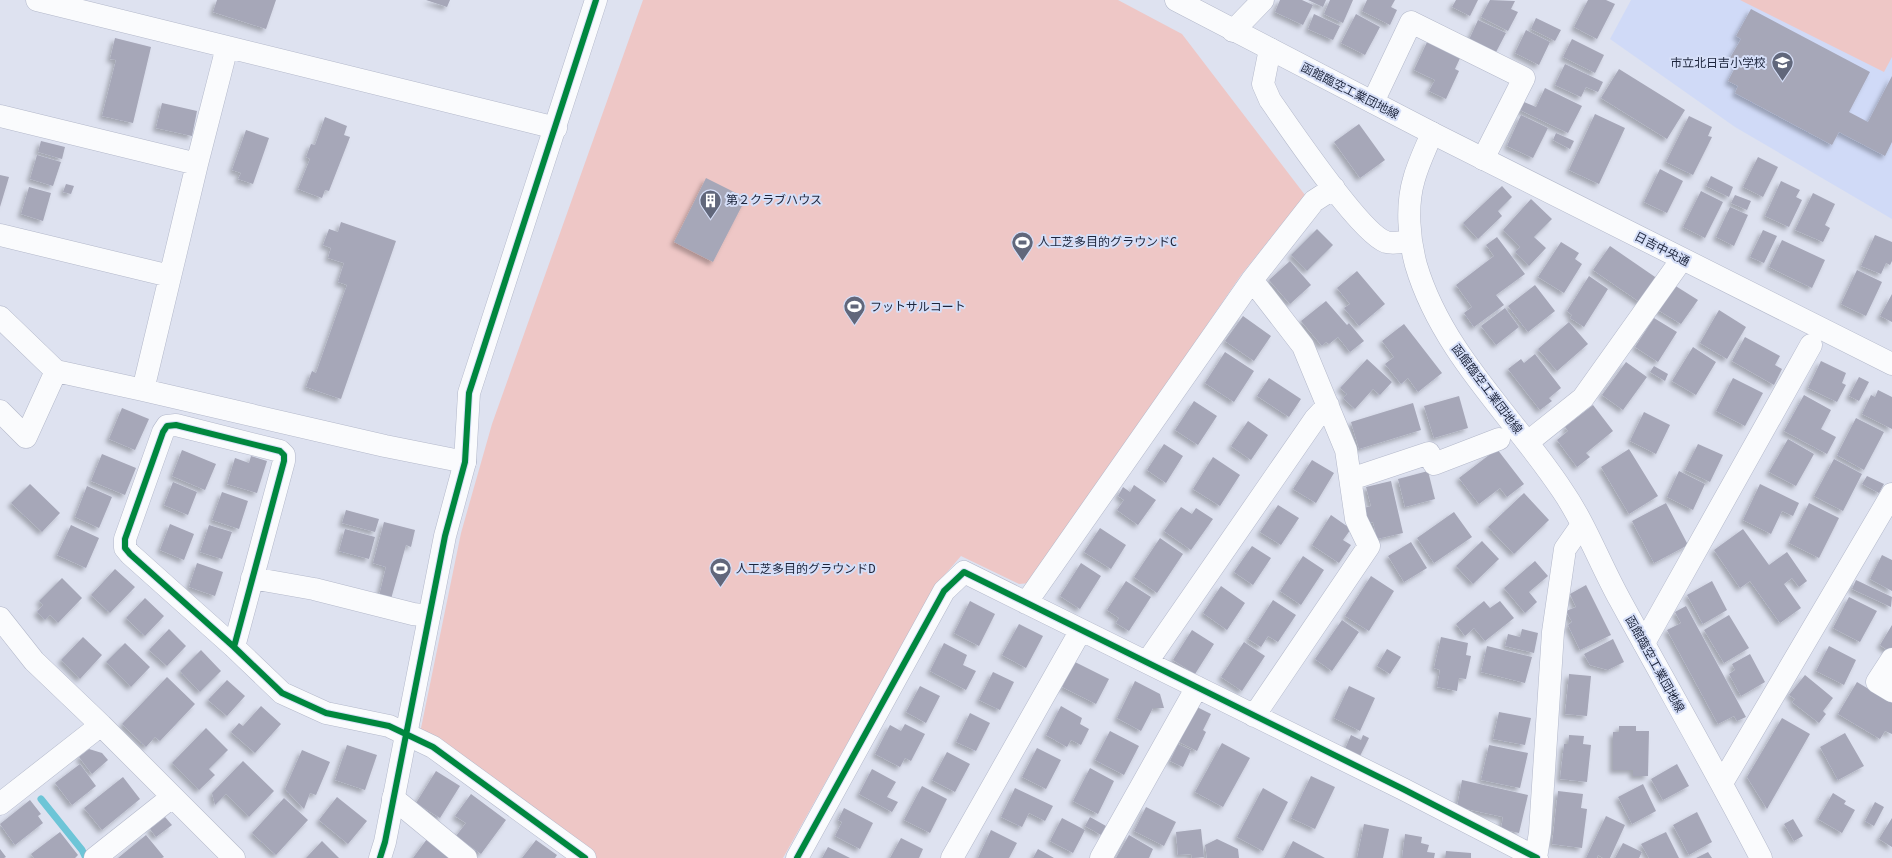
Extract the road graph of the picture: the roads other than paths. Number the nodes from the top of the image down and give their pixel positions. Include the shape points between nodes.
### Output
1 (37, 0) edge
2 (596, 0) edge
3 (1176, 0) edge
4 (1263, 0) edge
5 (1233, 31) junction
6 (227, 47) junction
7 (1270, 49) junction
8 (1373, 102) junction
9 (0, 116) edge
10 (556, 128) junction
11 (1432, 133) junction
12 (1483, 159) junction
13 (197, 164) junction
14 (1334, 188) junction
15 (0, 235) edge
16 (1410, 241) junction
17 (1682, 259) junction
18 (170, 276) junction
19 (1252, 280) junction
20 (0, 317) edge
21 (1811, 345) dead end
22 (1892, 364) edge
23 (56, 371) junction
24 (143, 390) junction
25 (1328, 405) junction
26 (0, 411) edge
27 (1499, 439) dead end
28 (1528, 442) junction
29 (465, 462) junction
30 (1351, 479) junction
31 (1892, 494) edge
32 (1582, 526) junction
33 (252, 578) junction
34 (1026, 603) junction
35 (430, 616) junction
36 (0, 618) edge
37 (1081, 630) junction
38 (1644, 643) junction
39 (234, 647) junction
40 (1892, 659) edge
41 (1147, 662) junction
42 (1197, 687) junction
43 (1892, 691) edge
44 (1254, 716) junction
45 (102, 725) junction
46 (406, 735) junction
47 (1722, 783) junction
48 (172, 797) junction
49 (393, 798) junction
50 (0, 804) edge
51 (96, 857) edge
52 (234, 858) edge
53 (380, 858) edge
54 (466, 858) edge
55 (585, 858) edge
56 (797, 858) edge
57 (952, 858) edge
58 (1101, 858) edge
59 (1536, 858) edge
60 (1761, 858) edge

1 - 6 street
2 - 10 street
3 - 5 street, 函館臨空工業団地線
4 - 5 street
5 - 7 street, 函館臨空工業団地線
6 - 10 street
6 - 13 street
7 - 8 street, 函館臨空工業団地線
7 - 14 street via 1263,84 1270,100
8 - 11 street, 函館臨空工業団地線
8 - 12 street via 1411,22 1524,78
9 - 13 street
10 - 29 street via 469,393
11 - 12 street, 日吉中央通
11 - 16 street, 函館臨空工業団地線 via 1413,180
12 - 17 street, 日吉中央通
13 - 18 street
14 - 16 street via 1370,232 1386,242
14 - 19 street via 1314,201
15 - 18 street
16 - 28 street, 函館臨空工業団地線 via 1425,293 1454,348
17 - 22 street, 日吉中央通
17 - 28 street via 1583,398
18 - 24 street
19 - 25 street via 1303,346
19 - 34 street
20 - 23 street
21 - 38 street
23 - 24 street
23 - 26 street via 26,437
24 - 29 street
25 - 30 street via 1346,450
25 - 41 street
27 - 30 street via 1434,464 1429,453
28 - 32 street, 函館臨空工業団地線 via 1563,491
29 - 35 street via 445,536
30 - 44 street via 1356,519 1369,546
31 - 47 street
32 - 38 street, 函館臨空工業団地線
32 - 59 street via 1565,549 1553,632 1540,832
33 - 35 street via 314,589
33 - 39 street
33 - 39 street via 284,455 280,451 176,425 167,426 125,539 125,548
34 - 37 street
34 - 56 street via 964,572 944,591
35 - 46 street
36 - 45 street via 34,661
37 - 41 street
37 - 57 street
38 - 47 street, 函館臨空工業団地線
39 - 46 street via 282,693 326,713 389,726
40 - 43 street via 1877,682
41 - 42 street
42 - 44 street
42 - 58 street
44 - 59 street
45 - 48 street
45 - 50 street
46 - 49 street
46 - 55 street via 433,748
47 - 60 street, 函館臨空工業団地線
48 - 51 street
48 - 52 street
49 - 53 street
49 - 54 street

